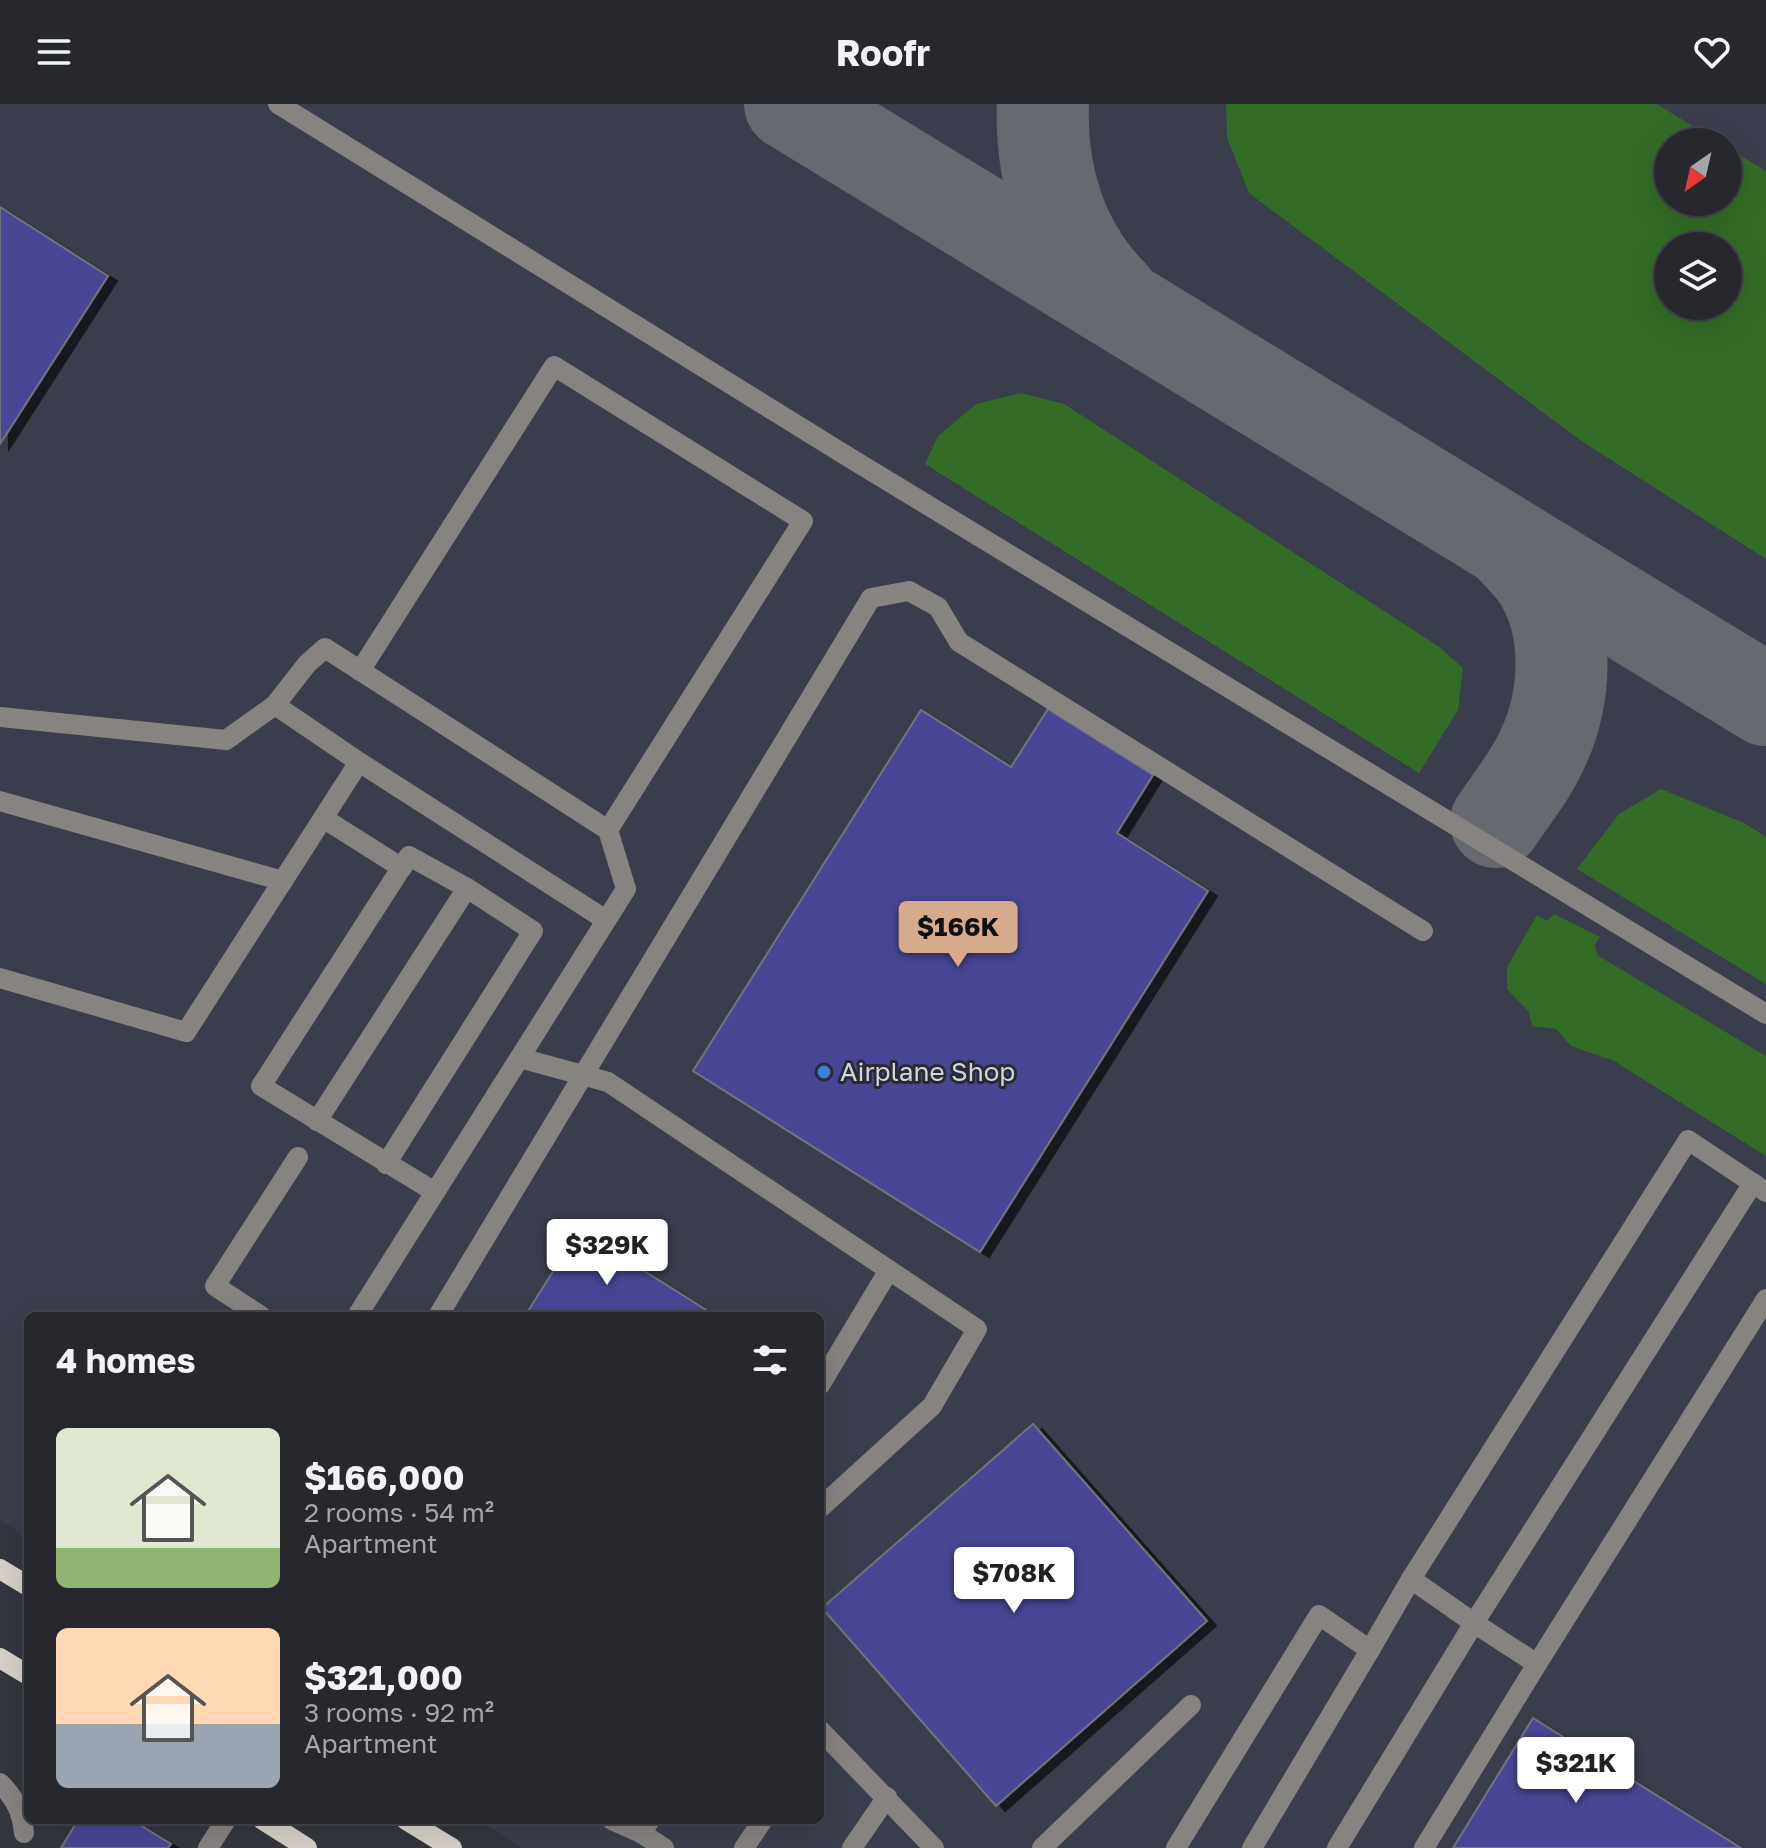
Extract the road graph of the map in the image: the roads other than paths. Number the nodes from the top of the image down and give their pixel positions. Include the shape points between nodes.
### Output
1 (278, 104) edge
2 (360, 671) junction
3 (275, 705) junction
4 (0, 717) edge
5 (359, 762) junction
6 (0, 801) edge
7 (323, 818) junction
8 (608, 830) junction
9 (402, 868) junction
10 (283, 881) junction
11 (467, 888) junction
12 (606, 920) junction
13 (1423, 931) dead end
14 (0, 978) edge
15 (1766, 1014) edge
16 (520, 1058) junction
17 (581, 1075) junction
18 (317, 1121) junction
19 (298, 1157) dead end
20 (386, 1164) junction
21 (1759, 1188) edge
22 (435, 1192) junction
23 (889, 1270) junction
24 (1766, 1299) edge
25 (255, 1312) edge
26 (360, 1312) edge
27 (440, 1312) edge
28 (824, 1378) edge
29 (824, 1504) edge
30 (0, 1569) edge
31 (1411, 1579) junction
32 (24, 1584) edge
33 (1474, 1623) junction
34 (1370, 1650) junction
35 (1, 1660) edge
36 (1537, 1664) junction
37 (24, 1673) edge
38 (1191, 1705) dead end
39 (824, 1735) edge
40 (0, 1783) edge
41 (887, 1797) junction
42 (223, 1824) edge
43 (269, 1824) edge
44 (413, 1824) edge
45 (760, 1824) edge
46 (646, 1827) edge
47 (24, 1833) dead end
48 (208, 1848) edge
49 (307, 1848) edge
50 (452, 1848) edge
51 (664, 1848) edge
52 (744, 1848) edge
53 (852, 1848) edge
54 (934, 1848) edge
55 (1042, 1848) edge
56 (1176, 1848) edge
57 (1252, 1848) edge
58 (1337, 1848) edge
59 (1424, 1848) edge

1 - 15 lane
2 - 3 lane via 325,648
2 - 8 lane
2 - 8 lane via 554,366 803,521
3 - 4 lane via 226,740
3 - 5 lane
5 - 7 lane
5 - 12 lane
6 - 10 lane
7 - 9 lane
7 - 10 lane
8 - 12 lane via 626,889
9 - 11 lane via 409,856
9 - 18 lane via 261,1086
10 - 14 lane via 186,1032
11 - 18 lane
11 - 20 lane via 533,931
12 - 16 lane
13 - 17 lane via 959,642 938,607 909,591 871,598
16 - 17 lane
16 - 22 lane
17 - 23 lane via 608,1082
17 - 27 lane
18 - 20 lane
19 - 25 lane via 215,1286
20 - 22 lane
21 - 31 lane via 1688,1140
21 - 33 lane
22 - 26 lane
23 - 28 lane
23 - 29 lane via 977,1329 932,1406
24 - 36 lane
30 - 32 main road
31 - 33 lane
31 - 34 lane
33 - 36 lane
33 - 58 lane
34 - 56 lane via 1319,1615
34 - 57 lane
35 - 37 main road
36 - 59 lane
38 - 55 lane
39 - 41 lane
40 - 47 lane via 22,1815
41 - 53 lane
41 - 54 lane
42 - 48 lane
43 - 49 main road
44 - 50 main road
45 - 52 lane
46 - 51 lane

